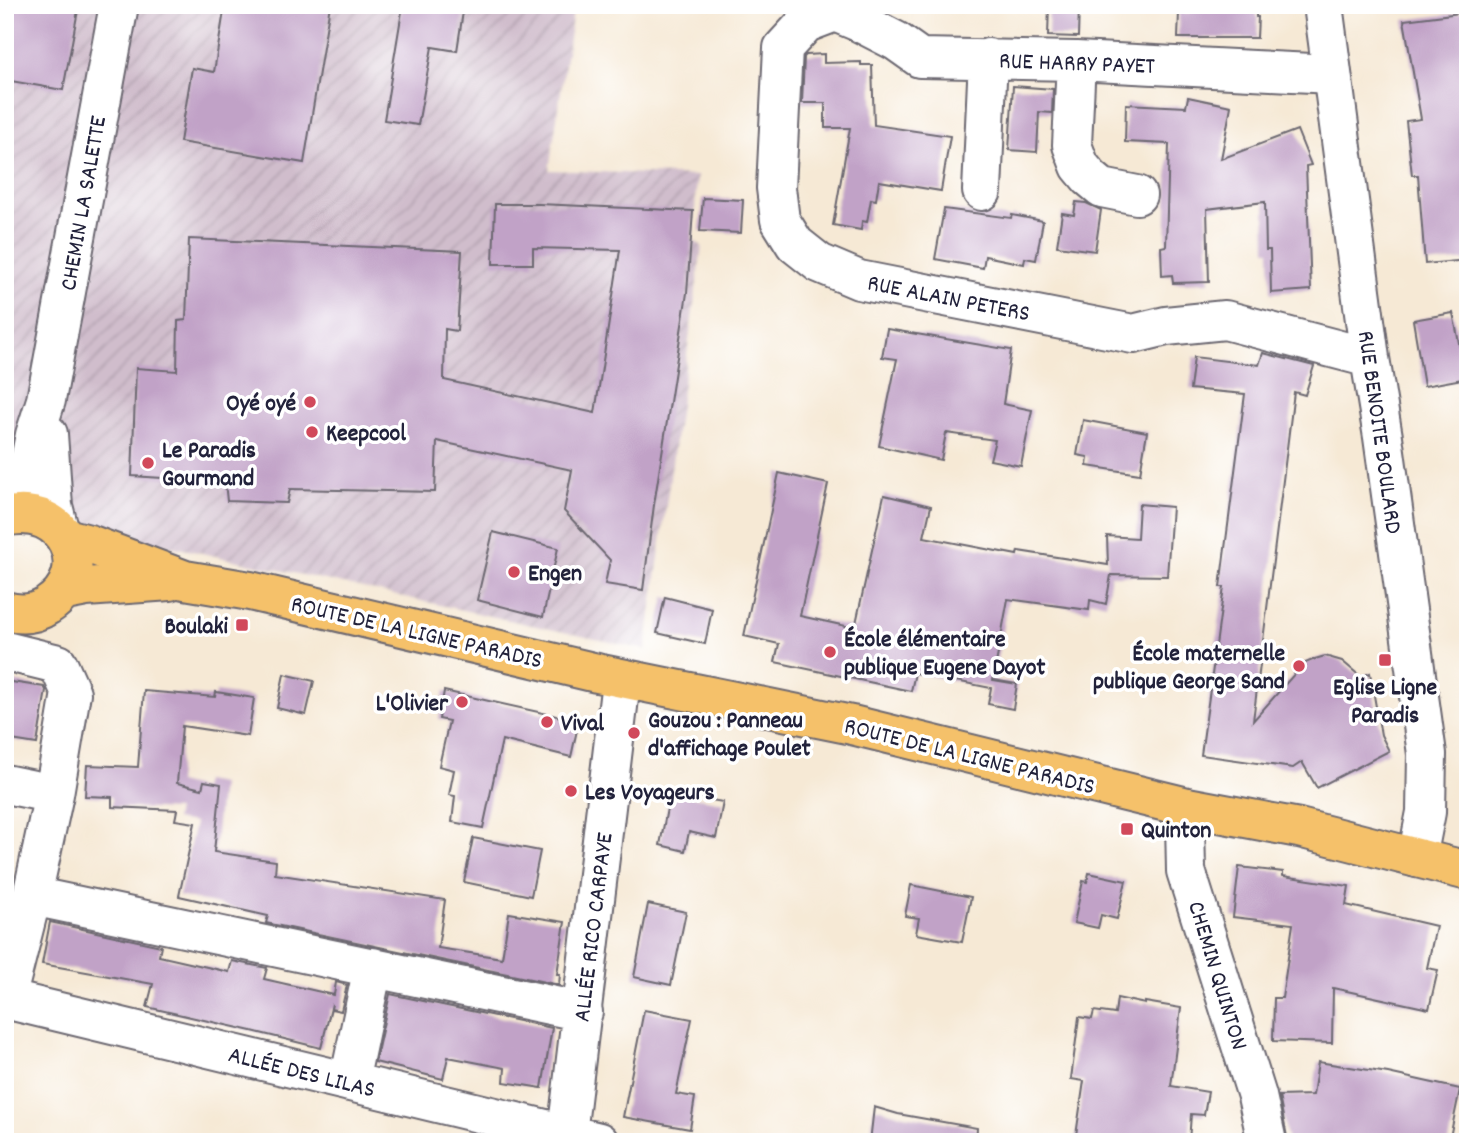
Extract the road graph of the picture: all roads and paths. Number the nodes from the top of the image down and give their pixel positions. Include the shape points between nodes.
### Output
1 (119, 5) edge
2 (1323, 5) edge
3 (834, 8) edge
4 (988, 58) junction
5 (1076, 61) junction
6 (1332, 74) junction
7 (982, 191) dead end
8 (1137, 195) dead end
9 (1370, 358) junction
10 (46, 400) junction
11 (5, 509) edge
12 (5, 517) edge
13 (62, 534) junction
14 (185, 580) junction
15 (65, 591) junction
16 (5, 611) edge
17 (5, 651) edge
18 (623, 679) junction
19 (5, 784) edge
20 (54, 794) junction
21 (1187, 807) junction
22 (1417, 858) junction
23 (1468, 871) edge
24 (32, 897) junction
25 (373, 967) junction
26 (5, 999) edge
27 (583, 1012) junction
28 (349, 1082) junction
29 (583, 1138) edge
30 (1267, 1142) edge

1 - 10 street, CHEMIN LA SALETTE
2 - 6 street, RUE BENOITE BOULARD
3 - 4 street, RUE HARRY PAYET via 920,58
3 - 9 street, RUE ALAIN PETERS via 806,23 783,48 776,188 780,220 795,244 819,263 859,280 1133,334 1225,320
4 - 5 street, RUE HARRY PAYET
4 - 7 street
5 - 6 street, RUE HARRY PAYET
5 - 8 street via 1072,145 1080,166 1102,188
6 - 9 street, RUE BENOITE BOULARD
9 - 22 street, RUE BENOITE BOULARD via 1427,754 1426,812
10 - 11 street, CHEMIN LA SALETTE via 27,475
10 - 13 street, CHEMIN LA SALETTE via 53,506
12 - 13 main road, ROUTE DE LA LIGNE PARADIS via 40,516
13 - 14 main road, ROUTE DE LA LIGNE PARADIS
13 - 15 main road via 72,559
14 - 15 main road, ROUTE DE LA LIGNE PARADIS
14 - 18 main road, ROUTE DE LA LIGNE PARADIS via 250,591
15 - 16 main road via 41,610
17 - 20 street via 58,664 71,693
18 - 21 main road, ROUTE DE LA LIGNE PARADIS via 852,726
18 - 27 street, ALLÉE RICO CARPAYE
19 - 20 street
20 - 24 street
21 - 22 main road, ROUTE DE LA LIGNE PARADIS via 1299,828
21 - 30 street, CHEMIN QUINTON via 1186,871 1257,1096
22 - 23 main road, ROUTE DE LA LIGNE PARADIS
24 - 25 street
24 - 26 street
25 - 27 street
25 - 28 street
26 - 28 street, ALLÉE DES LILAS
27 - 29 street, ALLÉE RICO CARPAYE
28 - 29 street, ALLÉE DES LILAS

